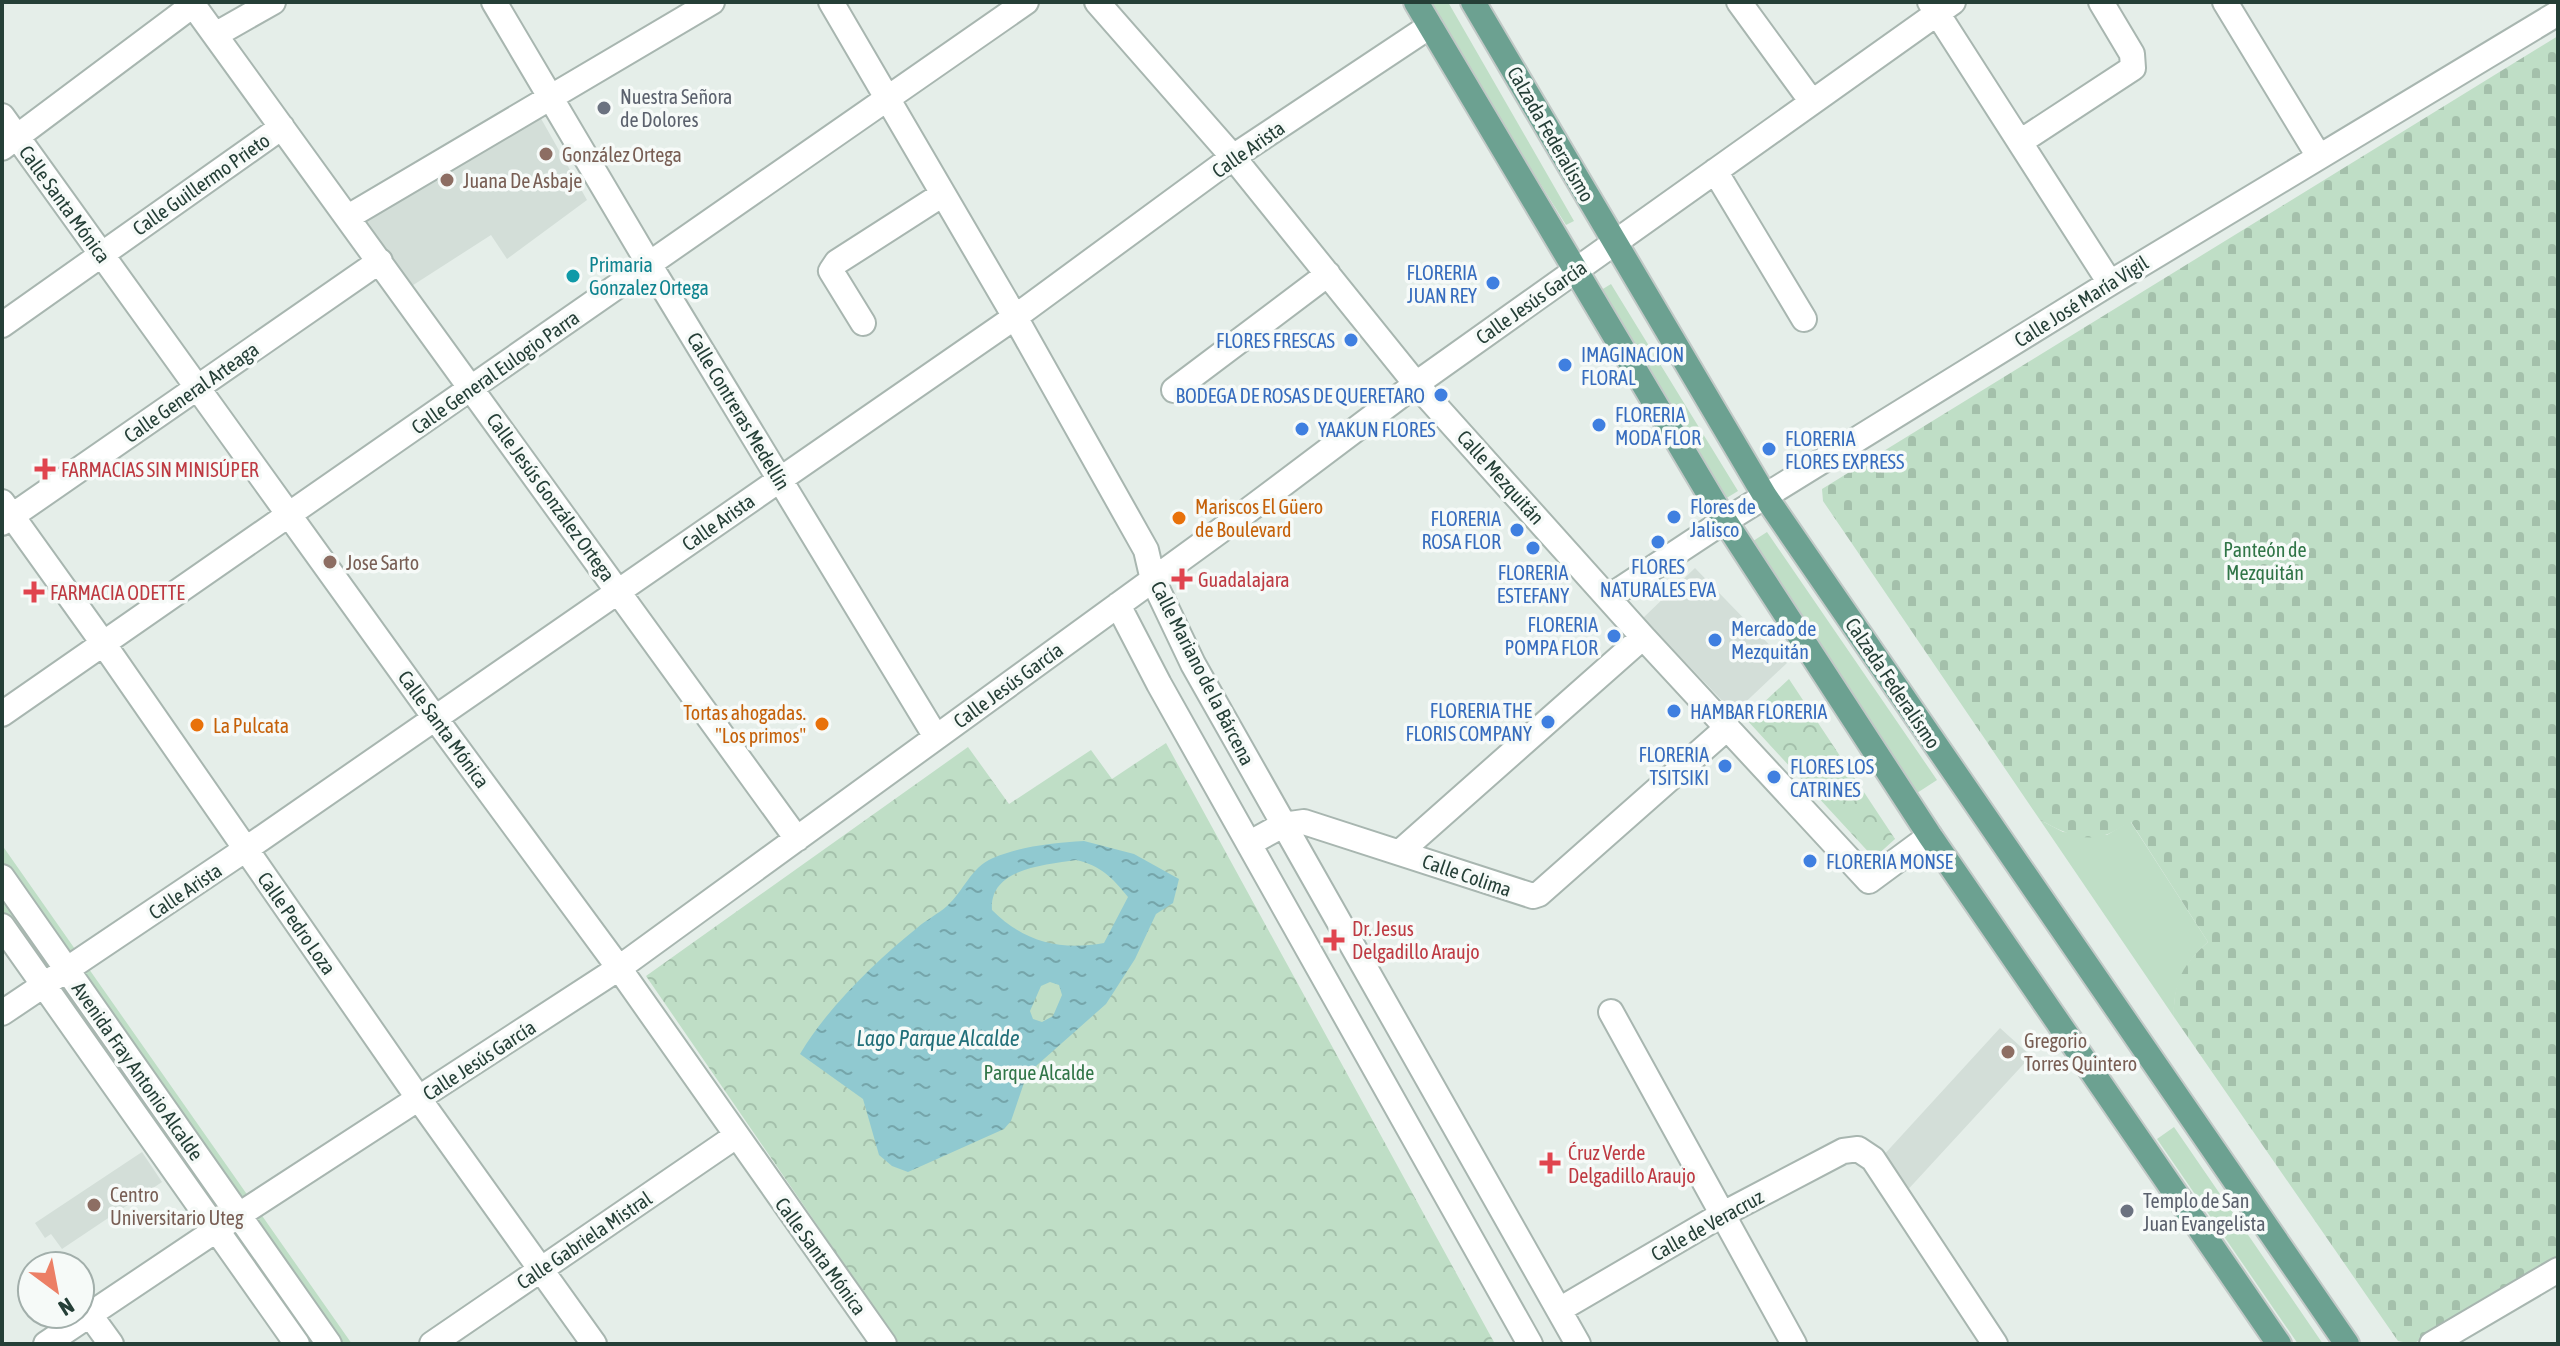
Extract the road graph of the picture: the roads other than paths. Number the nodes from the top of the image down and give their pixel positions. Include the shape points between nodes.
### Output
1 (273, 2) edge
2 (494, 2) edge
3 (712, 2) edge
4 (831, 2) edge
5 (1026, 2) edge
6 (1097, 2) edge
7 (1416, 2) edge
8 (1473, 2) edge
9 (1739, 2) edge
10 (2101, 2) edge
11 (2225, 2) edge
12 (192, 4) edge
13 (1940, 6) edge
14 (2558, 13) edge
15 (1430, 26) junction
16 (215, 35) junction
17 (550, 97) junction
18 (887, 99) junction
19 (1812, 102) junction
20 (2, 116) edge
21 (282, 127) junction
22 (10, 142) edge
23 (2020, 142) junction
24 (2318, 155) junction
25 (1233, 157) junction
26 (1715, 171) junction
27 (943, 194) junction
28 (348, 217) junction
29 (1614, 243) junction
30 (102, 254) junction
31 (380, 261) junction
32 (649, 264) junction
33 (1575, 271) junction
34 (1328, 274) junction
35 (2110, 283) junction
36 (1015, 317) junction
37 (1804, 319) dead end
38 (863, 323) dead end
39 (2, 325) edge
40 (1416, 384) junction
41 (197, 387) junction
42 (472, 388) junction
43 (1174, 390) dead end
44 (780, 479) junction
45 (1765, 496) junction
46 (5, 514) edge
47 (289, 515) junction
48 (1725, 521) junction
49 (1153, 580) junction
50 (619, 590) junction
51 (1609, 597) junction
52 (1118, 605) junction
53 (1643, 637) junction
54 (103, 643) junction
55 (2, 714) edge
56 (435, 718) junction
57 (1727, 728) junction
58 (936, 737) junction
59 (1283, 825) junction
60 (1930, 836) junction
61 (797, 839) junction
62 (1250, 843) junction
63 (246, 849) junction
64 (1400, 852) junction
65 (2, 877) edge
66 (2, 926) edge
67 (619, 968) junction
68 (67, 969) junction
69 (44, 984) junction
70 (1611, 1012) dead end
71 (2, 1013) edge
72 (419, 1099) junction
73 (736, 1136) junction
74 (1488, 1185) junction
75 (1443, 1190) junction
76 (240, 1214) junction
77 (1723, 1214) junction
78 (216, 1230) junction
79 (1532, 1262) junction
80 (541, 1269) junction
81 (2558, 1270) edge
82 (1489, 1272) junction
83 (1559, 1310) junction
84 (96, 1311) edge
85 (96, 1323) edge
86 (67, 1330) edge
87 (46, 1344) edge
88 (111, 1344) edge
89 (297, 1344) edge
90 (329, 1344) edge
91 (432, 1344) edge
92 (594, 1344) edge
93 (884, 1344) edge
94 (1530, 1344) edge
95 (1578, 1344) edge
96 (1794, 1344) edge
97 (1995, 1344) edge
98 (2279, 1344) edge
99 (2347, 1344) edge
100 (2432, 1344) edge

1 - 16 street
2 - 17 street, Calle Contreras Medellín
3 - 17 street
4 - 18 street, Calle Mariano de la Bárcena
5 - 18 street, Calle General Eulogio Parra
6 - 25 street, Calle Mezquitán
7 - 15 main road
8 - 29 main road, Calzada Federalismo
9 - 19 street
10 - 23 street via 2132,54 2133,68
11 - 24 street
12 - 16 street, Calle Jesús González Ortega
12 - 22 street
13 - 19 street, Calle Jesús García
13 - 23 street
14 - 24 street, Calle José María Vigil
15 - 25 street, Calle Arista
15 - 33 main road
16 - 21 street, Calle Jesús González Ortega
17 - 28 street
17 - 32 street, Calle Contreras Medellín
18 - 27 street, Calle Mariano de la Bárcena
18 - 32 street, Calle General Eulogio Parra
19 - 26 street, Calle Jesús García
20 - 22 street, Calle Santa Mónica
21 - 28 street, Calle Jesús González Ortega
21 - 30 street, Calle Guillermo Prieto
22 - 30 street, Calle Santa Mónica
23 - 35 street
24 - 35 street, Calle José María Vigil
25 - 34 street, Calle Mezquitán
25 - 36 street, Calle Arista
26 - 29 street, Calle Jesús García
26 - 37 street
27 - 36 street, Calle Mariano de la Bárcena
27 - 38 street via 837,262 831,271
28 - 31 street, Calle Jesús González Ortega
29 - 33 street, Calle Jesús García
29 - 45 main road, Calzada Federalismo
30 - 39 street, Calle Guillermo Prieto
30 - 41 street, Calle Santa Mónica
31 - 41 street, Calle General Arteaga
31 - 42 street, Calle Jesús González Ortega
32 - 42 street, Calle General Eulogio Parra
32 - 44 street, Calle Contreras Medellín
33 - 40 street, Calle Jesús García
33 - 48 main road
34 - 40 street, Calle Mezquitán
34 - 43 street
35 - 45 street, Calle José María Vigil
36 - 44 street, Calle Arista
36 - 49 street, Calle Mariano de la Bárcena via 1146,550
40 - 49 street, Calle Jesús García
40 - 51 street, Calle Mezquitán
41 - 46 street, Calle General Arteaga
41 - 47 street, Calle Santa Mónica
42 - 47 street, Calle General Eulogio Parra
42 - 50 street, Calle Jesús González Ortega
44 - 50 street, Calle Arista
44 - 58 street, Calle Contreras Medellín
45 - 48 street, Calle José María Vigil
45 - 99 main road, Calzada Federalismo
46 - 54 street, Calle Pedro Loza
47 - 54 street, Calle General Eulogio Parra
47 - 56 street, Calle Santa Mónica
48 - 51 street, Calle José María Vigil
48 - 60 main road
49 - 52 street, Calle Jesús García
49 - 59 street, Calle Mariano de la Bárcena via 1193,664
50 - 56 street, Calle Arista
50 - 61 street, Calle Jesús González Ortega
51 - 53 street, Calle Mezquitán
52 - 58 street, Calle Jesús García
52 - 62 street, Calle Mariano de la Bárcena
53 - 57 street, Calle Mezquitán
53 - 64 street
54 - 55 street, Calle General Eulogio Parra
54 - 63 street, Calle Pedro Loza
56 - 63 street, Calle Arista
56 - 67 street, Calle Santa Mónica
57 - 60 street, Calle Mezquitán via 1869,881
57 - 64 street, Calle Colima via 1539,894 1527,895
58 - 61 street, Calle Jesús García
59 - 62 street
59 - 64 street, Calle Colima via 1304,822
59 - 74 street, Calle Mariano de la Bárcena
60 - 98 main road
61 - 67 street, Calle Jesús García
62 - 75 street, Calle Mariano de la Bárcena
63 - 68 street, Calle Arista
63 - 72 street, Calle Pedro Loza
65 - 68 street, Avenida Fray Antonio Alcalde
66 - 69 street, Avenida Fray Antonio Alcalde
67 - 72 street, Calle Jesús García
67 - 73 street, Calle Santa Mónica
68 - 69 street, Calle Arista
68 - 76 street, Avenida Fray Antonio Alcalde
69 - 71 street, Calle Arista
69 - 78 street, Avenida Fray Antonio Alcalde
70 - 77 street
72 - 76 street, Calle Jesús García
72 - 80 street, Calle Pedro Loza
73 - 80 street, Calle Gabriela Mistral
73 - 93 street, Calle Santa Mónica
74 - 75 street
74 - 79 street, Calle Mariano de la Bárcena
75 - 82 street, Calle Mariano de la Bárcena
76 - 78 street, Calle Jesús García
76 - 90 street, Avenida Fray Antonio Alcalde
77 - 83 street, Calle de Veracruz
77 - 96 street
77 - 97 street, Calle de Veracruz via 1843,1151 1858,1149 1873,1159
78 - 84 street, Calle Jesús García
78 - 89 street, Avenida Fray Antonio Alcalde
79 - 82 street
79 - 83 street, Calle Mariano de la Bárcena
80 - 91 street, Calle Gabriela Mistral
80 - 92 street, Calle Pedro Loza
81 - 100 street
82 - 94 street, Calle Mariano de la Bárcena
83 - 95 street, Calle Mariano de la Bárcena
85 - 88 street
86 - 87 street, Calle Jesús García

